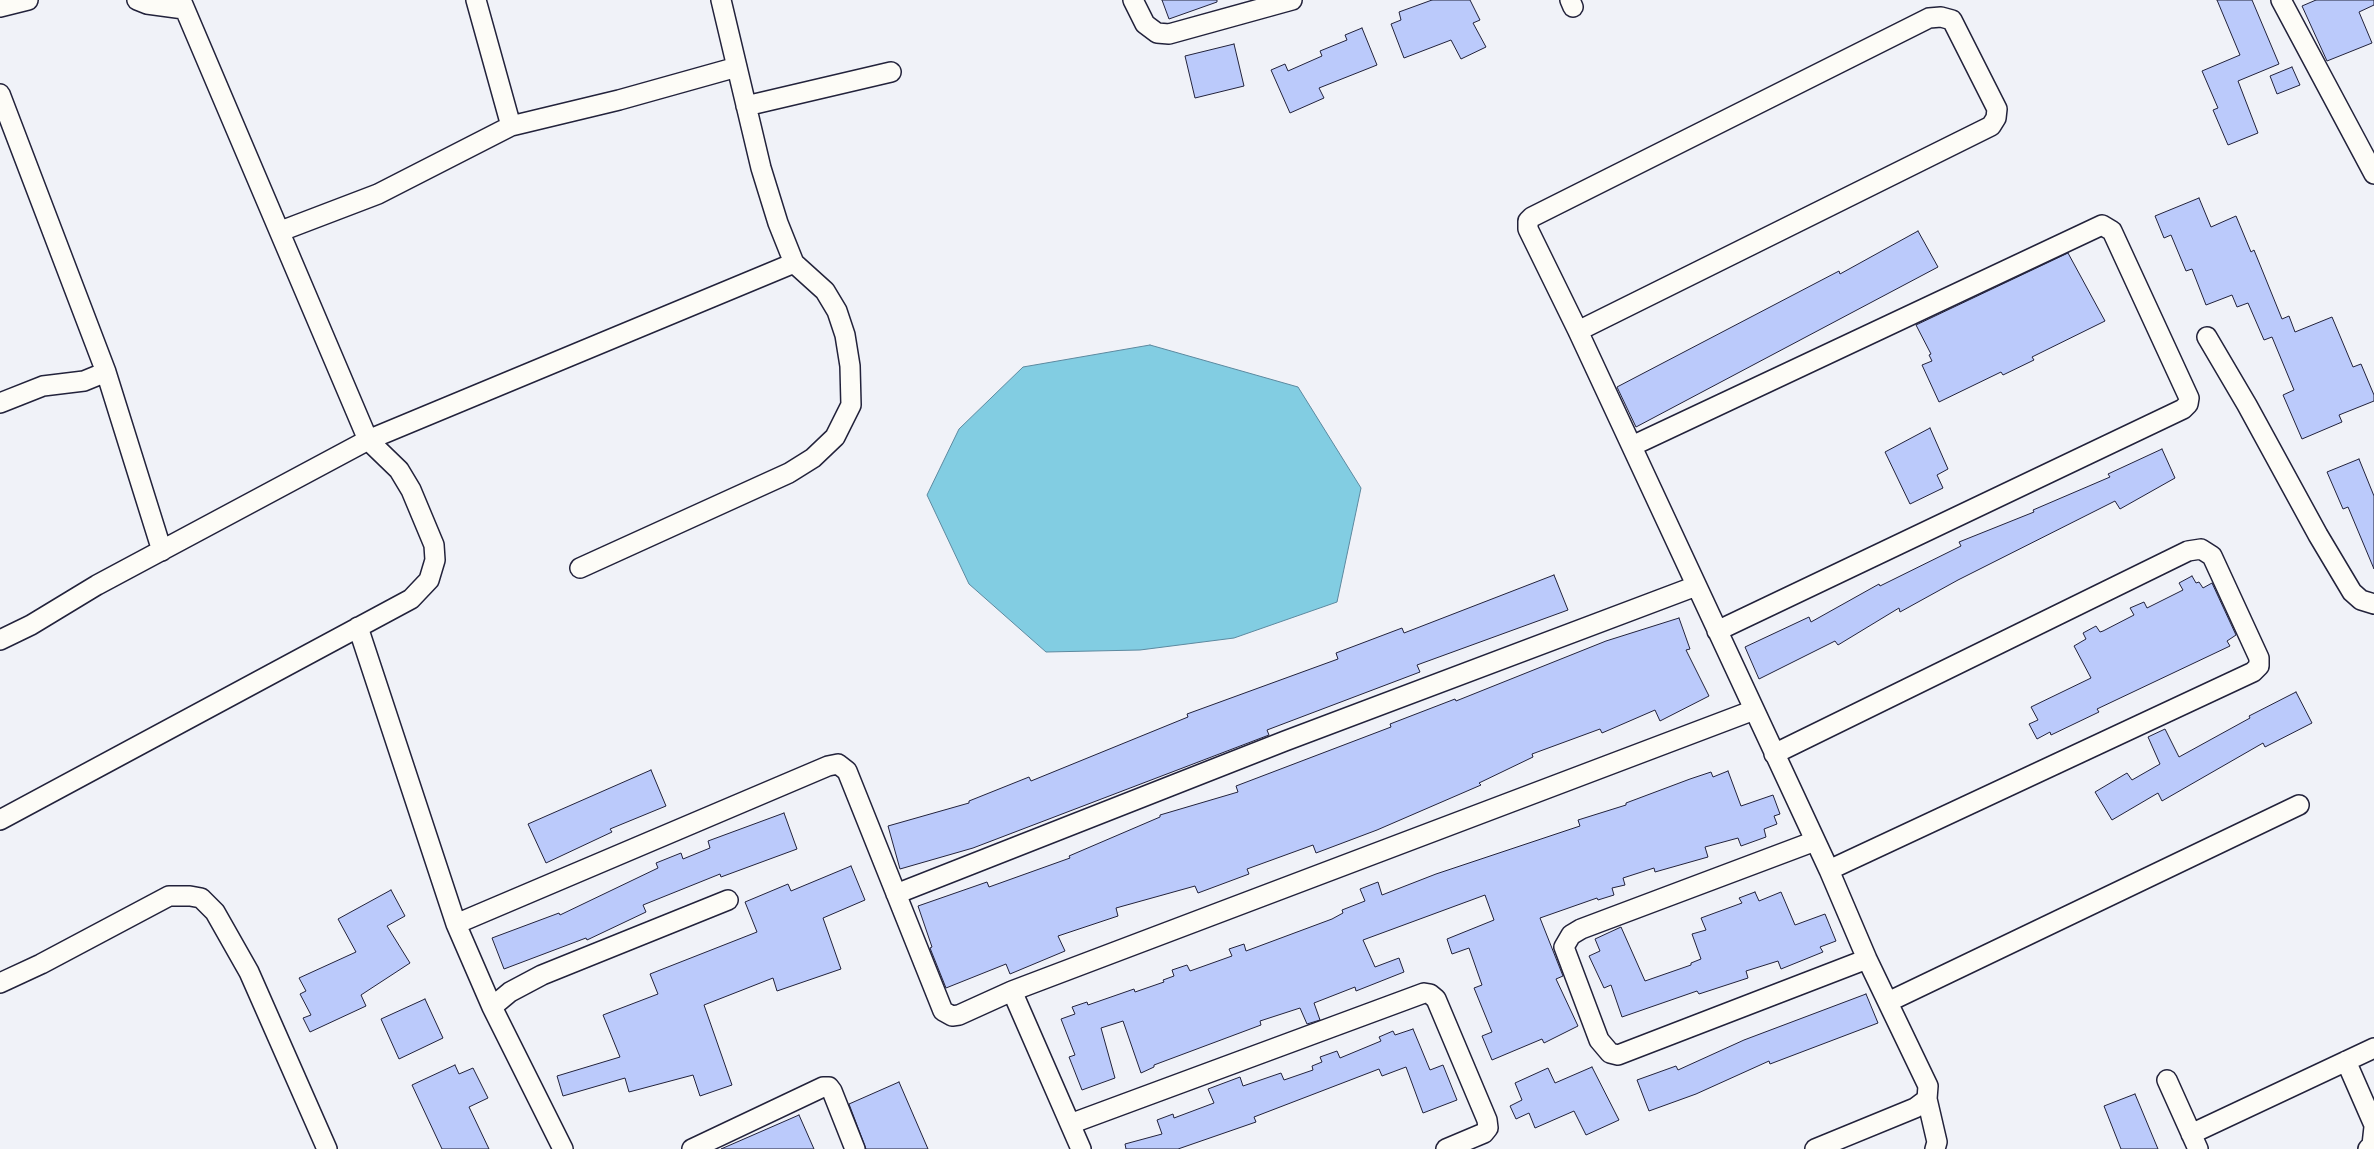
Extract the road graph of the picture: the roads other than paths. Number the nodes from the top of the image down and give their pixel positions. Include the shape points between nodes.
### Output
1 (28, 0) edge
2 (137, 0) edge
3 (476, 0) edge
4 (721, 0) edge
5 (1133, 0) edge
6 (1292, 0) edge
7 (2281, 0) edge
8 (182, 4) edge
9 (0, 7) edge
10 (737, 68) junction
11 (891, 72) dead end
12 (0, 94) edge
13 (746, 106) junction
14 (511, 126) junction
15 (8, 134) edge
16 (2374, 174) edge
17 (281, 231) junction
18 (794, 264) junction
19 (1578, 330) junction
20 (2207, 337) dead end
21 (106, 372) junction
22 (0, 403) edge
23 (368, 440) junction
24 (1632, 446) junction
25 (162, 551) junction
26 (580, 568) dead end
27 (1696, 586) junction
28 (2374, 604) edge
29 (358, 627) junction
30 (1717, 632) junction
31 (0, 640) edge
32 (1754, 710) junction
33 (1774, 754) junction
34 (2299, 805) dead end
35 (0, 820) edge
36 (1815, 841) junction
37 (1829, 870) junction
38 (896, 894) junction
39 (728, 900) dead end
40 (456, 924) junction
41 (1867, 959) junction
42 (0, 983) edge
43 (1012, 991) junction
44 (1888, 1002) junction
45 (492, 1007) junction
46 (2374, 1048) edge
47 (2346, 1061) junction
48 (2167, 1080) dead end
49 (1927, 1098) junction
50 (1070, 1124) junction
51 (2374, 1126) edge
52 (2194, 1142) edge
53 (327, 1149) edge
54 (563, 1149) edge
55 (692, 1149) edge
56 (855, 1149) edge
57 (1081, 1149) edge
58 (1446, 1149) edge
59 (1815, 1149) edge
60 (1935, 1149) edge
61 (2368, 1149) edge

1 - 9 street
2 - 8 street via 147,4
3 - 14 street
4 - 10 street
5 - 6 street via 1145,24 1157,33 1169,34
7 - 16 street
8 - 17 street
10 - 13 street
10 - 14 street
11 - 13 street
12 - 15 street
13 - 18 street via 761,168
14 - 17 street via 378,194
15 - 21 street
17 - 23 street
18 - 23 street
18 - 26 street via 825,291 846,335 851,405 835,437 813,458 789,473
19 - 19 street via 1528,229 1528,221 1532,217 1929,18 1952,20 1996,108 1996,118 1991,126
19 - 24 street
20 - 28 street via 2352,592 2361,600
21 - 22 street via 84,381 43,386
21 - 25 street
23 - 25 street
23 - 29 street via 399,470 411,490 434,546 435,560 429,580 411,599
24 - 27 street
24 - 30 street via 2102,224 2112,231 2185,389 2189,398 2183,409
25 - 31 street
27 - 30 street
27 - 38 street via 1285,741
29 - 35 street
29 - 40 street
30 - 32 street
32 - 33 street
32 - 43 street
33 - 36 street
33 - 37 street via 2188,551 2201,549 2212,556 2260,658 2259,666 2253,672
34 - 44 street
36 - 37 street
36 - 41 street via 1581,928 1571,935 1564,947 1599,1040 1610,1053 1618,1055
37 - 41 street
38 - 40 street via 847,771 838,764
38 - 43 street via 943,1011 952,1016 959,1015
39 - 45 street via 542,975 510,992
40 - 45 street
41 - 44 street
42 - 53 street via 170,896 201,898 215,912 249,972
43 - 50 street
44 - 49 street via 1928,1086
45 - 54 street
46 - 47 street
47 - 51 street
47 - 52 street
48 - 52 street
49 - 59 street via 1915,1108
49 - 60 street via 1938,1142
50 - 57 street
50 - 58 street via 1424,993 1436,999 1487,1120 1488,1128 1484,1134
51 - 61 street via 2372,1146
55 - 56 street via 823,1086 832,1091

